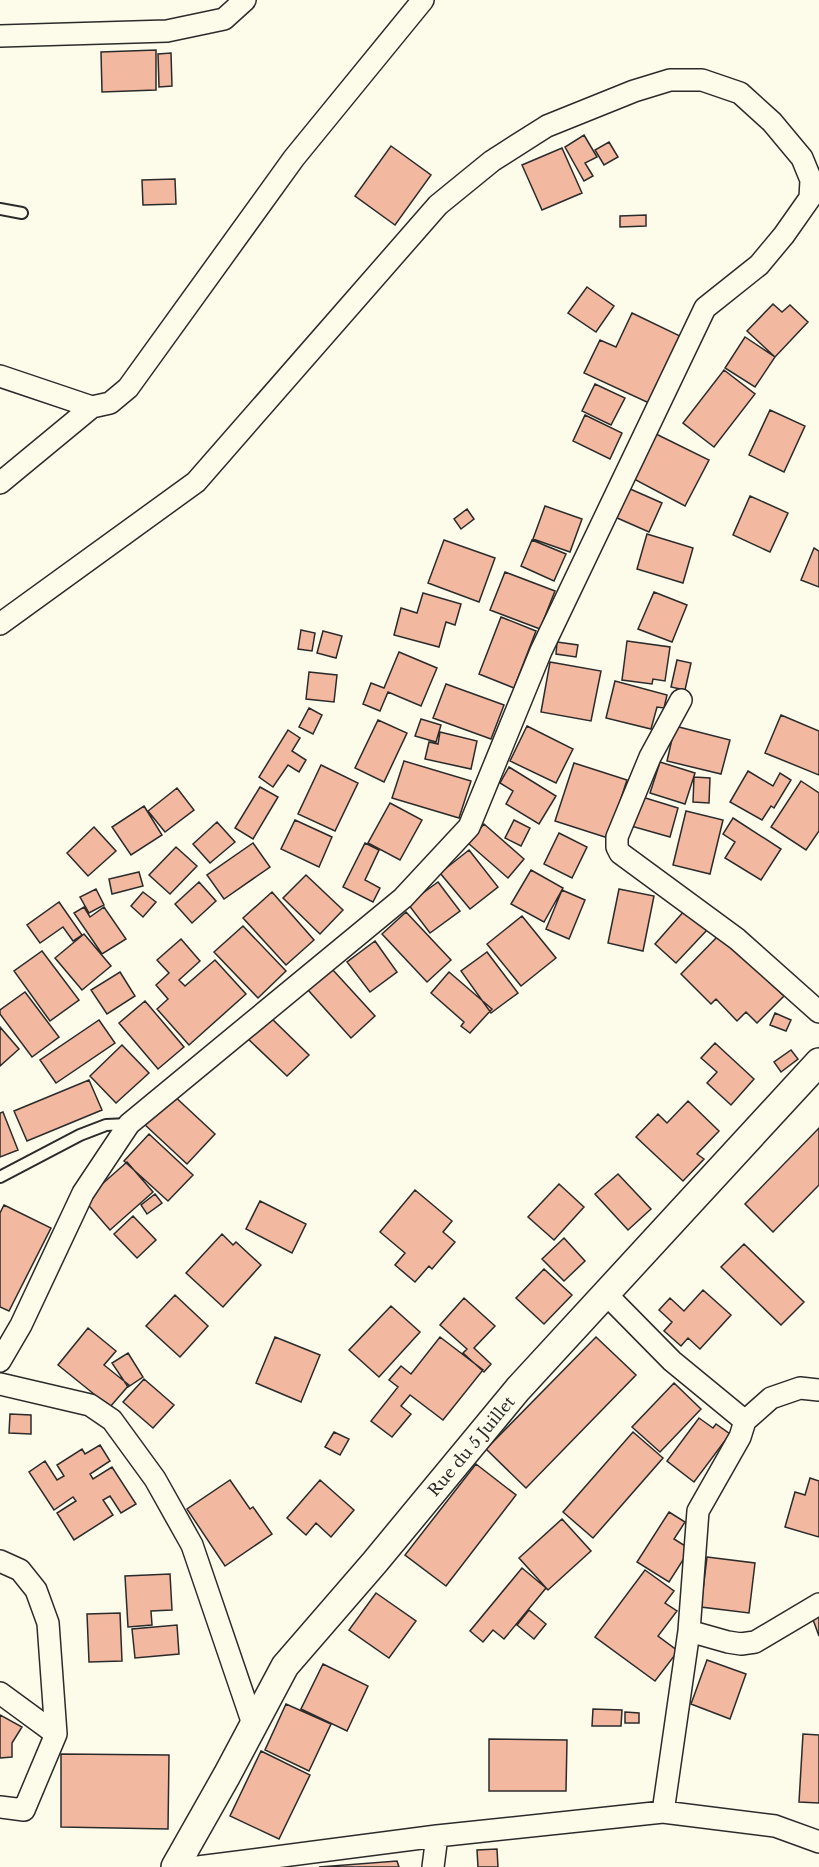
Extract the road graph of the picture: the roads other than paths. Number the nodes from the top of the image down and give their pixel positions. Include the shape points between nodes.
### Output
1 (245, 0) edge
2 (423, 0) edge
3 (0, 36) edge
4 (0, 209) edge
5 (22, 213) dead end
6 (0, 376) edge
7 (92, 406) junction
8 (0, 483) edge
9 (0, 624) edge
10 (681, 700) dead end
11 (819, 1012) edge
12 (819, 1062) edge
13 (129, 1124) junction
14 (0, 1177) edge
15 (606, 1294) junction
16 (0, 1361) edge
17 (0, 1384) edge
18 (819, 1390) edge
19 (745, 1421) junction
20 (0, 1561) edge
21 (819, 1604) edge
22 (689, 1631) junction
23 (0, 1693) edge
24 (253, 1724) junction
25 (56, 1734) junction
26 (0, 1807) edge
27 (663, 1812) junction
28 (437, 1836) junction
29 (819, 1842) edge
30 (175, 1867) edge
31 (198, 1867) edge
32 (433, 1867) edge

1 - 3 street via 224,19 168,31
2 - 7 street via 294,158 128,388 110,402
4 - 5 lane
6 - 7 street
7 - 8 street
9 - 13 street via 196,483 438,205 492,161 547,126 670,80 702,80 740,93 772,122 802,158 811,180 810,198 759,265 705,308 541,651 469,826 404,898
10 - 11 street via 650,757 617,837 617,847 737,939
12 - 15 street, Rue du 5 Juillet
13 - 14 lane via 106,1125
13 - 16 street via 83,1193
15 - 19 street via 672,1361
15 - 24 street, Rue du 5 Juillet via 518,1389 285,1666
17 - 24 street via 90,1405 112,1420 154,1479 192,1545
18 - 19 street via 800,1388 771,1398
19 - 22 street via 740,1437 698,1510
20 - 25 street via 20,1570 36,1590 48,1623
21 - 22 street via 755,1642 728,1642
22 - 27 street
23 - 25 street
24 - 30 street, Rue du 5 Juillet
25 - 26 street via 24,1810
27 - 28 street
27 - 29 street via 775,1826
28 - 31 street
28 - 32 street

